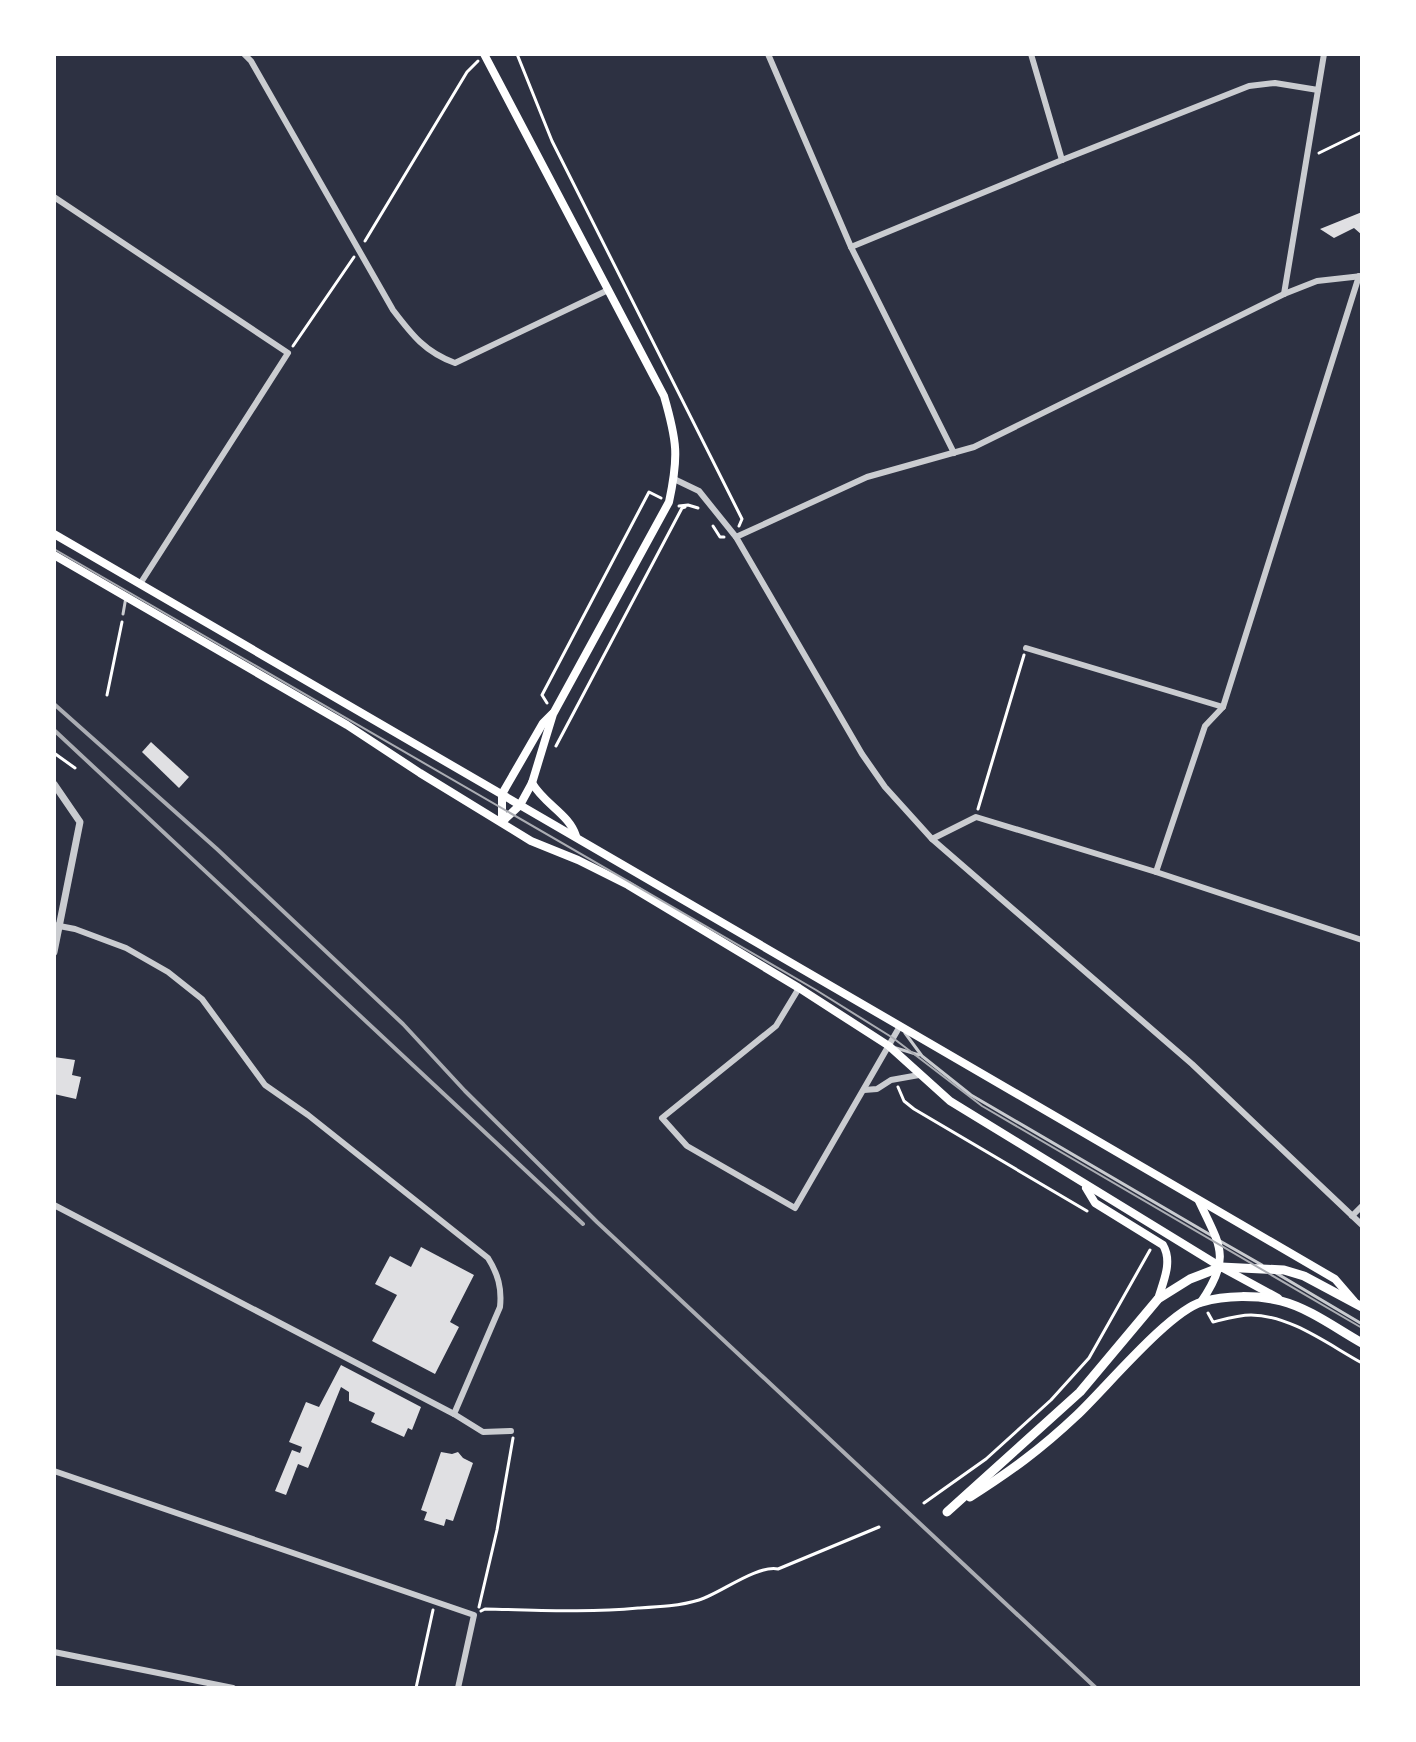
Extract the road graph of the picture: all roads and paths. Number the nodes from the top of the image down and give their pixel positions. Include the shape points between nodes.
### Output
1 (244, 54) edge
2 (484, 54) edge
3 (517, 54) edge
4 (768, 54) edge
5 (1031, 54) edge
6 (1324, 54) edge
7 (1318, 90) junction
8 (1362, 132) edge
9 (1062, 160) junction
10 (1305, 161) junction
11 (54, 197) edge
12 (851, 247) junction
13 (359, 250) junction
14 (1361, 276) edge
15 (606, 291) junction
16 (1284, 294) junction
17 (288, 353) junction
18 (954, 453) junction
19 (674, 479) junction
20 (649, 492) dead end
21 (688, 505) dead end
22 (54, 534) edge
23 (736, 537) junction
24 (54, 555) edge
25 (140, 584) junction
26 (126, 597) junction
27 (123, 614) joint
28 (1026, 648) joint
29 (107, 695) dead end
30 (1223, 707) junction
31 (553, 714) junction
32 (54, 753) edge
33 (552, 753) dead end
34 (75, 768) dead end
35 (532, 783) junction
36 (54, 784) edge
37 (502, 794) junction
38 (520, 805) junction
39 (976, 817) junction
40 (502, 822) junction
41 (577, 837) junction
42 (932, 839) junction
43 (1156, 872) junction
44 (56, 925) edge
45 (1362, 940) edge
46 (54, 952) edge
47 (799, 988) junction
48 (900, 1026) junction
49 (889, 1046) junction
50 (922, 1056) junction
51 (919, 1075) junction
52 (895, 1079) junction
53 (864, 1090) junction
54 (1083, 1184) junction
55 (1199, 1201) junction
56 (54, 1205) edge
57 (1362, 1206) edge
58 (1090, 1213) dead end
59 (1352, 1216) junction
60 (1362, 1225) edge
61 (1217, 1239) junction
62 (1150, 1249) dead end
63 (1221, 1267) junction
64 (1265, 1267) junction
65 (1158, 1299) junction
66 (1283, 1301) junction
67 (1201, 1302) junction
68 (1359, 1305) edge
69 (1362, 1324) edge
70 (1362, 1343) edge
71 (1362, 1363) edge
72 (454, 1414) junction
73 (511, 1431) joint
74 (54, 1471) edge
75 (924, 1503) dead end
76 (879, 1527) dead end
77 (434, 1602) junction
78 (474, 1615) junction
79 (54, 1652) edge
80 (233, 1688) edge
81 (416, 1688) edge
82 (458, 1688) edge

1 - 13 street
2 - 13 path via 467,72
2 - 15 main road
3 - 23 path via 571,180 742,519
4 - 12 street
5 - 9 street
6 - 7 street
7 - 9 street via 1275,83 1249,86
7 - 10 street
8 - 10 path
9 - 12 street
10 - 16 street
11 - 17 street
12 - 18 street
13 - 15 street via 413,337 435,356 455,363
13 - 17 path
14 - 16 street via 1317,281
14 - 30 street
15 - 19 main road via 664,396 676,437
16 - 18 street
17 - 25 street
18 - 23 street via 867,477
19 - 23 street via 699,491
19 - 31 main road via 669,502
20 - 31 path via 542,695
21 - 33 path
22 - 25 main road
23 - 42 street via 862,754
24 - 26 main road
25 - 37 main road
26 - 27 lane
26 - 40 main road
27 - 29 path
28 - 30 street
28 - 39 path
30 - 43 street via 1205,726
31 - 35 main road
31 - 37 main road
32 - 34 path
35 - 38 main road
35 - 41 main road via 541,798 572,823
36 - 44 street via 80,822
37 - 38 main road
37 - 40 main road
38 - 40 main road
38 - 41 main road
39 - 42 street
39 - 43 street
40 - 47 main road via 531,841 628,885
41 - 48 main road
42 - 59 street via 1192,1064
43 - 45 street
44 - 46 street
44 - 72 street via 126,948 168,972 202,999 265,1085 488,1258 502,1290 500,1307
47 - 49 main road
47 - 53 street via 776,1026 662,1118 687,1146 795,1208
48 - 49 street
48 - 50 lane
48 - 55 main road
49 - 50 lane
49 - 51 main road
49 - 53 street
50 - 61 lane via 971,1095
51 - 52 street
51 - 54 main road via 950,1101
52 - 53 street
52 - 58 path via 904,1101 914,1109
54 - 63 main road
54 - 65 main road via 1095,1203 1163,1245 1167,1268
55 - 61 main road
55 - 68 main road via 1335,1279
56 - 72 street
57 - 59 street
59 - 60 street
61 - 63 main road
61 - 64 lane
62 - 75 path via 1089,1358 986,1459
63 - 64 main road
63 - 65 main road
63 - 66 main road
63 - 67 main road
64 - 68 main road via 1304,1276
64 - 69 lane
65 - 67 main road via 1080,1392 947,1512 1029,1460 1161,1330
66 - 67 main road via 1241,1297
66 - 70 main road
67 - 71 path via 1213,1322 1268,1316
72 - 73 street via 483,1432
73 - 78 path via 497,1530 481,1605
74 - 77 street
76 - 78 path via 700,1600 598,1612 485,1609
77 - 78 street
77 - 81 path
78 - 82 street
79 - 80 street

